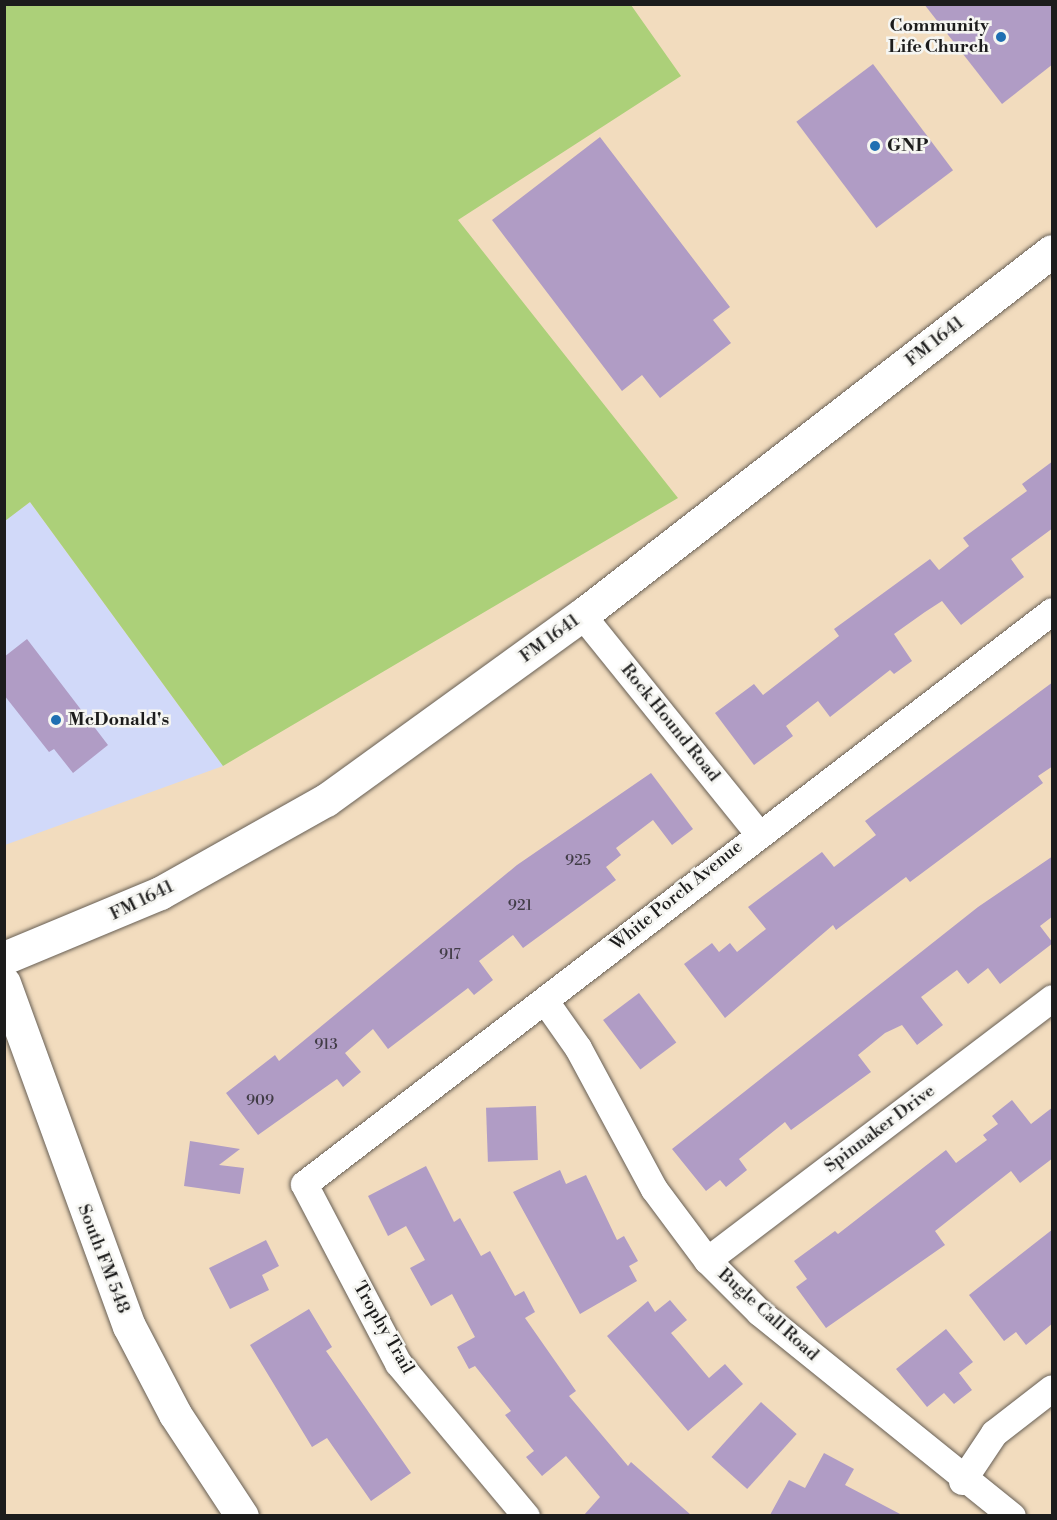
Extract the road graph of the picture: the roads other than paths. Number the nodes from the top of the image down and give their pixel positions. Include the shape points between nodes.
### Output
1 (1053, 251) edge
2 (1053, 611) edge
3 (582, 615) junction
4 (757, 832) junction
5 (4, 958) edge
6 (4, 983) edge
7 (1053, 998) edge
8 (544, 1001) junction
9 (304, 1184) joint
10 (707, 1260) junction
11 (1053, 1388) edge
12 (962, 1481) junction
13 (242, 1515) edge
14 (526, 1515) edge
15 (1012, 1515) edge

1 - 3 main road, FM 1641 / FM 1641
2 - 4 street, White Porch Avenue
3 - 4 street, Rock Hound Road
3 - 5 main road, FM 1641 / FM 1641 via 273,834 112,916
4 - 8 street, White Porch Avenue
6 - 13 main road, South FM 548 via 129,1326 175,1414
7 - 10 street, Spinnaker Drive
8 - 9 street, White Porch Avenue
8 - 10 street, Bugle Call Road via 578,1048 654,1189
9 - 14 street, Trophy Trail via 398,1363
10 - 12 street, Bugle Call Road via 759,1312
11 - 12 street via 994,1432
12 - 15 street, Bugle Call Road

